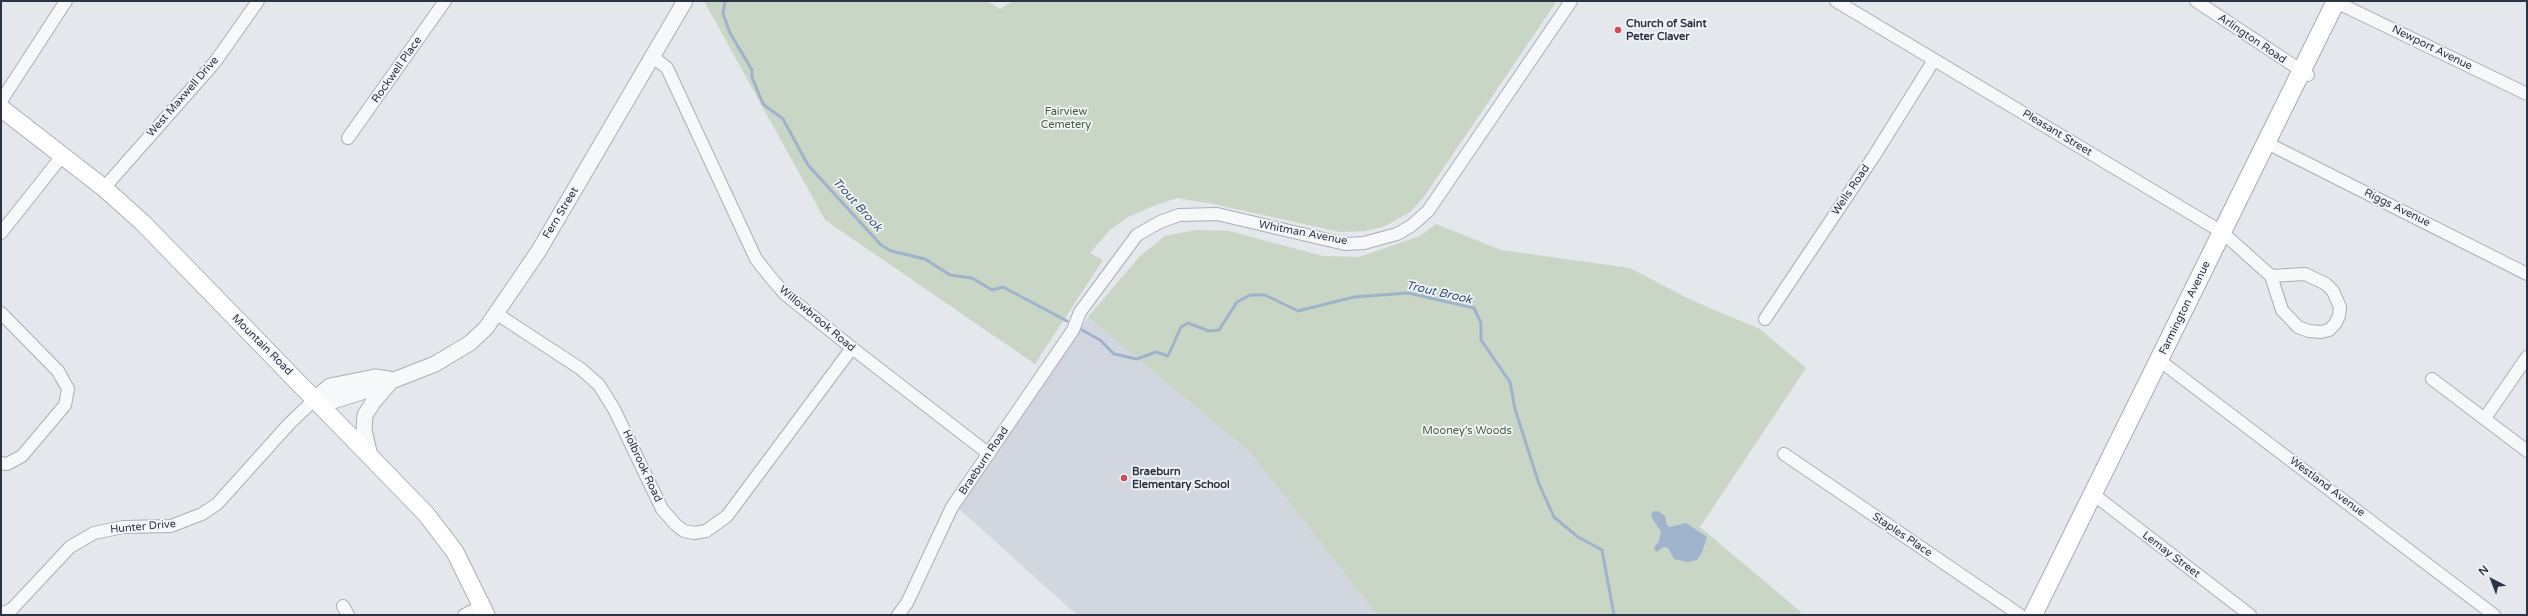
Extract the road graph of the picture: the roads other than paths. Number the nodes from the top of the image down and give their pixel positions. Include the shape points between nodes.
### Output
1 (66, 1) edge
2 (258, 1) edge
3 (445, 1) edge
4 (685, 1) edge
5 (1571, 1) edge
6 (1836, 1) edge
7 (2196, 1) edge
8 (2340, 2) edge
9 (653, 57) junction
10 (1934, 60) junction
11 (2305, 73) junction
12 (2527, 94) edge
13 (1, 101) edge
14 (1, 108) edge
15 (348, 138) dead end
16 (2270, 144) junction
17 (62, 156) junction
18 (104, 188) junction
19 (1, 233) edge
20 (2225, 235) junction
21 (2527, 274) edge
22 (2270, 276) junction
23 (1080, 312) joint
24 (1, 313) edge
25 (497, 314) junction
26 (1764, 319) dead end
27 (852, 348) junction
28 (2527, 357) edge
29 (2162, 363) junction
30 (2432, 379) dead end
31 (392, 380) junction
32 (316, 399) junction
33 (2484, 418) junction
34 (2527, 451) edge
35 (989, 454) junction
36 (1784, 454) dead end
37 (370, 456) junction
38 (1, 463) edge
39 (2096, 497) junction
40 (484, 610) edge
41 (10, 612) edge
42 (1, 614) edge
43 (464, 615) edge
44 (898, 615) edge
45 (2020, 615) edge
46 (2033, 615) edge
47 (2043, 615) edge
48 (2250, 615) edge
49 (2494, 615) edge

1 - 13 street
2 - 18 street, West Maxwell Drive via 215,62
3 - 15 street, Rockwell Place
4 - 9 street, Fern Street
5 - 23 street, Whitman Avenue via 1430,207 1411,226 1382,239 1345,244 1217,214 1179,215 1137,235
6 - 10 street, Pleasant Street
7 - 11 street, Arlington Road
8 - 11 main road, Farmington Avenue
8 - 12 street, Newport Avenue
9 - 25 street, Fern Street via 538,252
9 - 27 street, Willowbrook Road via 667,68 756,259 786,294
10 - 20 street, Pleasant Street
10 - 26 street, Wells Road via 1874,156
11 - 16 main road, Farmington Avenue
14 - 17 main road, Mountain Road
16 - 20 main road, Farmington Avenue
16 - 21 street, Riggs Avenue
17 - 18 main road, Mountain Road
17 - 19 street
18 - 32 main road, Mountain Road via 143,223
20 - 22 street, Pleasant Street
20 - 29 main road, Farmington Avenue
22 - 22 street, Pleasant Street via 2279,305 2292,323 2315,332 2329,330 2335,324 2340,307 2333,291 2326,284 2305,274
23 - 35 street, Braeburn Road via 1073,330
24 - 38 street via 58,371 68,389 64,405 22,456 7,464
25 - 27 street, Holbrook Road via 581,369 599,385 614,409 662,509 684,531 694,533 706,531 727,516
25 - 31 street, Fern Street via 470,343 452,356
27 - 35 street, Willowbrook Road
28 - 33 street
29 - 39 main road, Farmington Avenue
29 - 49 street, Westland Avenue
30 - 33 street
31 - 32 street, Fern Street via 375,377 330,386
31 - 37 street via 365,415 364,430
32 - 37 main road, Mountain Road
32 - 41 street, Hunter Drive via 289,424 217,504 202,514 170,526 122,527 94,533 66,551
33 - 34 street
35 - 44 street, Braeburn Road via 952,507 907,603
36 - 45 street, Staples Place
37 - 40 main road, Mountain Road via 442,534 465,568
39 - 46 main road, Farmington Avenue
39 - 47 main road, Farmington Avenue
39 - 48 street, Lemay Street
40 - 43 street
41 - 42 street, Hunter Drive

